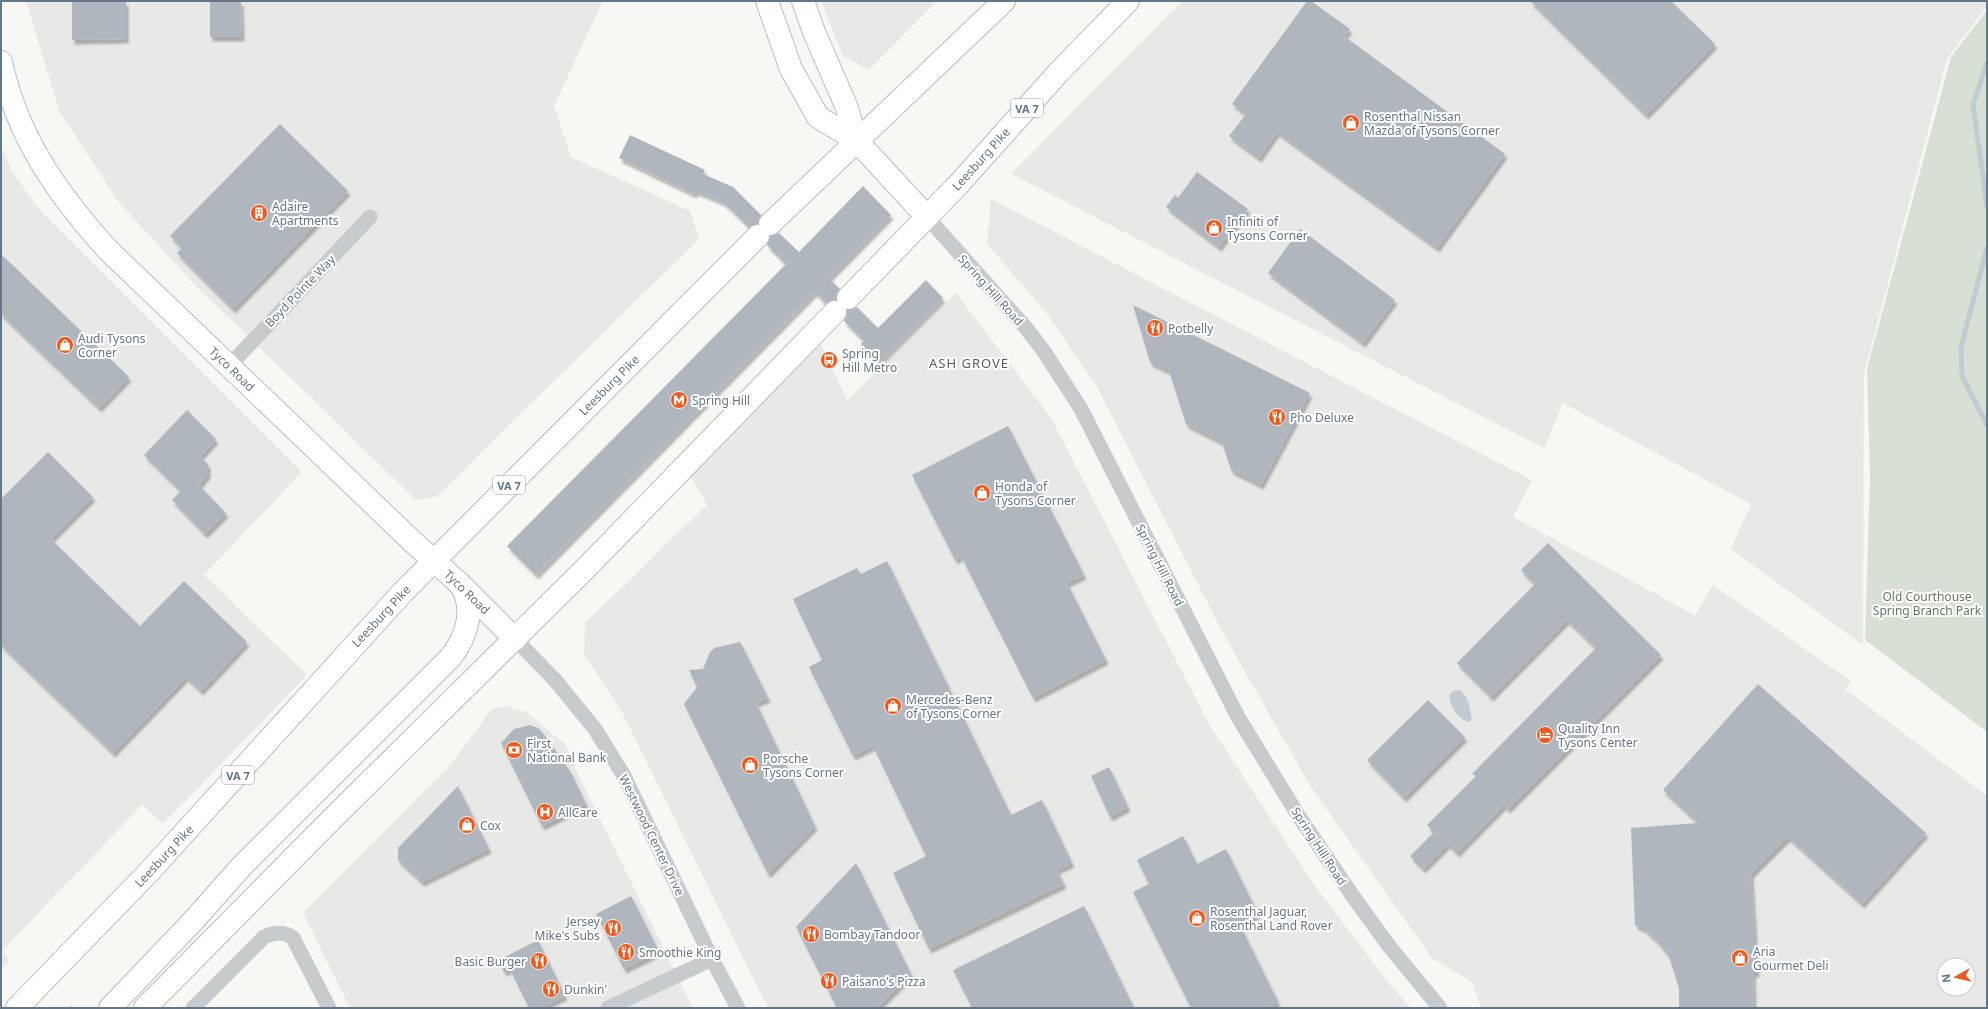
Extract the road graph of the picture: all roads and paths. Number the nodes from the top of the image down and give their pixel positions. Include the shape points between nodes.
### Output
1 (767, 1) edge
2 (803, 1) edge
3 (1004, 1) edge
4 (1128, 1) edge
5 (1, 62) edge
6 (856, 140) junction
7 (926, 216) junction
8 (370, 217) dead end
9 (229, 366) junction
10 (434, 561) junction
11 (460, 584) junction
12 (515, 639) junction
13 (712, 959) junction
14 (148, 1005) edge
15 (17, 1008) edge
16 (110, 1008) edge
17 (193, 1008) edge
18 (329, 1008) edge
19 (608, 1008) edge
20 (738, 1008) edge
21 (1440, 1008) edge

1 - 6 main road, Spring Hill Road via 791,69 811,106 823,122
2 - 6 main road, Spring Hill Road via 847,108
3 - 6 main road, Leesburg Pike / VA 7
4 - 7 main road, Leesburg Pike / VA 7 via 1058,73 957,186
5 - 9 main road, Tyco Road via 18,118 52,182 78,217 108,250
6 - 7 main road, Spring Hill Road
6 - 10 main road, Leesburg Pike / VA 7
7 - 12 main road, Leesburg Pike / VA 7
7 - 21 street, Spring Hill Road via 1045,352 1082,410 1238,717 1298,815 1352,896
8 - 9 street, Boyd Pointe Way
9 - 10 main road, Tyco Road
10 - 11 main road, Tyco Road
10 - 15 main road, Leesburg Pike / VA 7 via 148,874
11 - 12 main road, Tyco Road
11 - 16 main road via 468,598 470,611 461,640 450,658 246,862
12 - 13 street, Westwood Center Drive via 555,680 595,729 624,776
12 - 14 main road, Leesburg Pike / VA 7
13 - 19 street
13 - 20 street, Westwood Center Drive
17 - 18 street via 264,937 279,932 293,938

